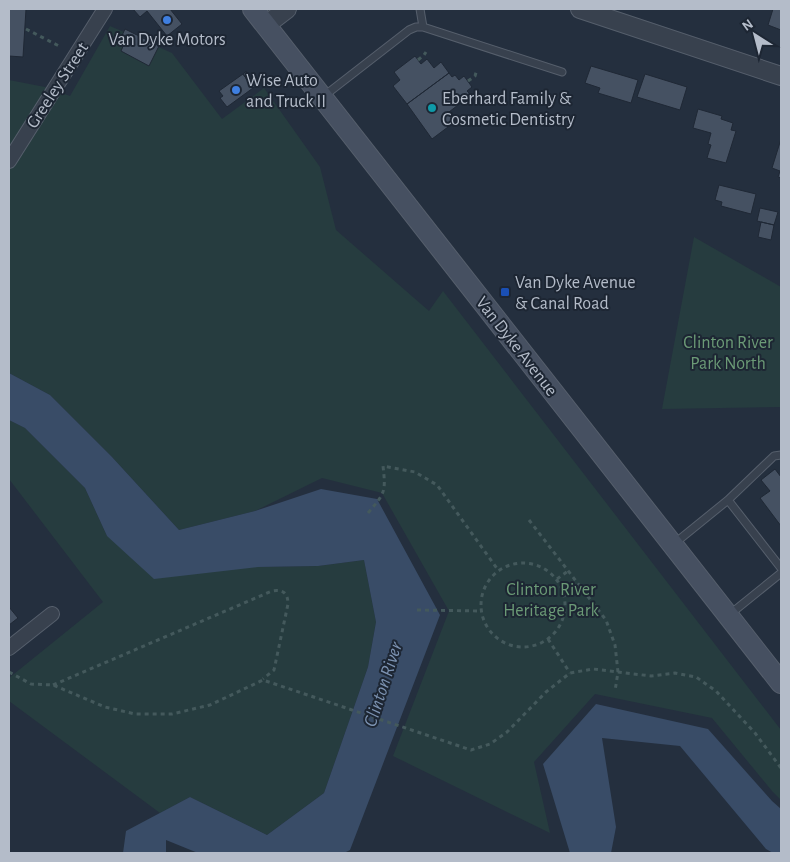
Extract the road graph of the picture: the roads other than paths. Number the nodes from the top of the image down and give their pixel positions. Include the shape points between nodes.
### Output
1 (105, 9) edge
2 (253, 9) edge
3 (287, 9) edge
4 (420, 9) edge
5 (580, 9) edge
6 (266, 25) junction
7 (424, 26) junction
8 (562, 72) dead end
9 (781, 76) edge
10 (322, 97) junction
11 (9, 161) edge
12 (781, 455) edge
13 (728, 500) junction
14 (673, 544) junction
15 (781, 568) edge
16 (781, 573) edge
17 (52, 614) dead end
18 (728, 615) junction
19 (9, 648) edge
20 (781, 683) edge

1 - 11 street, Greeley Street
2 - 6 main road, Van Dyke Avenue
3 - 6 street
4 - 7 lane
5 - 9 street
6 - 10 main road, Van Dyke Avenue
7 - 8 lane
7 - 10 lane via 409,30
10 - 14 main road, Van Dyke Avenue
12 - 13 lane via 774,456
13 - 14 lane
13 - 15 lane
14 - 18 main road, Van Dyke Avenue
16 - 18 lane
17 - 19 street
18 - 20 main road, Van Dyke Avenue

